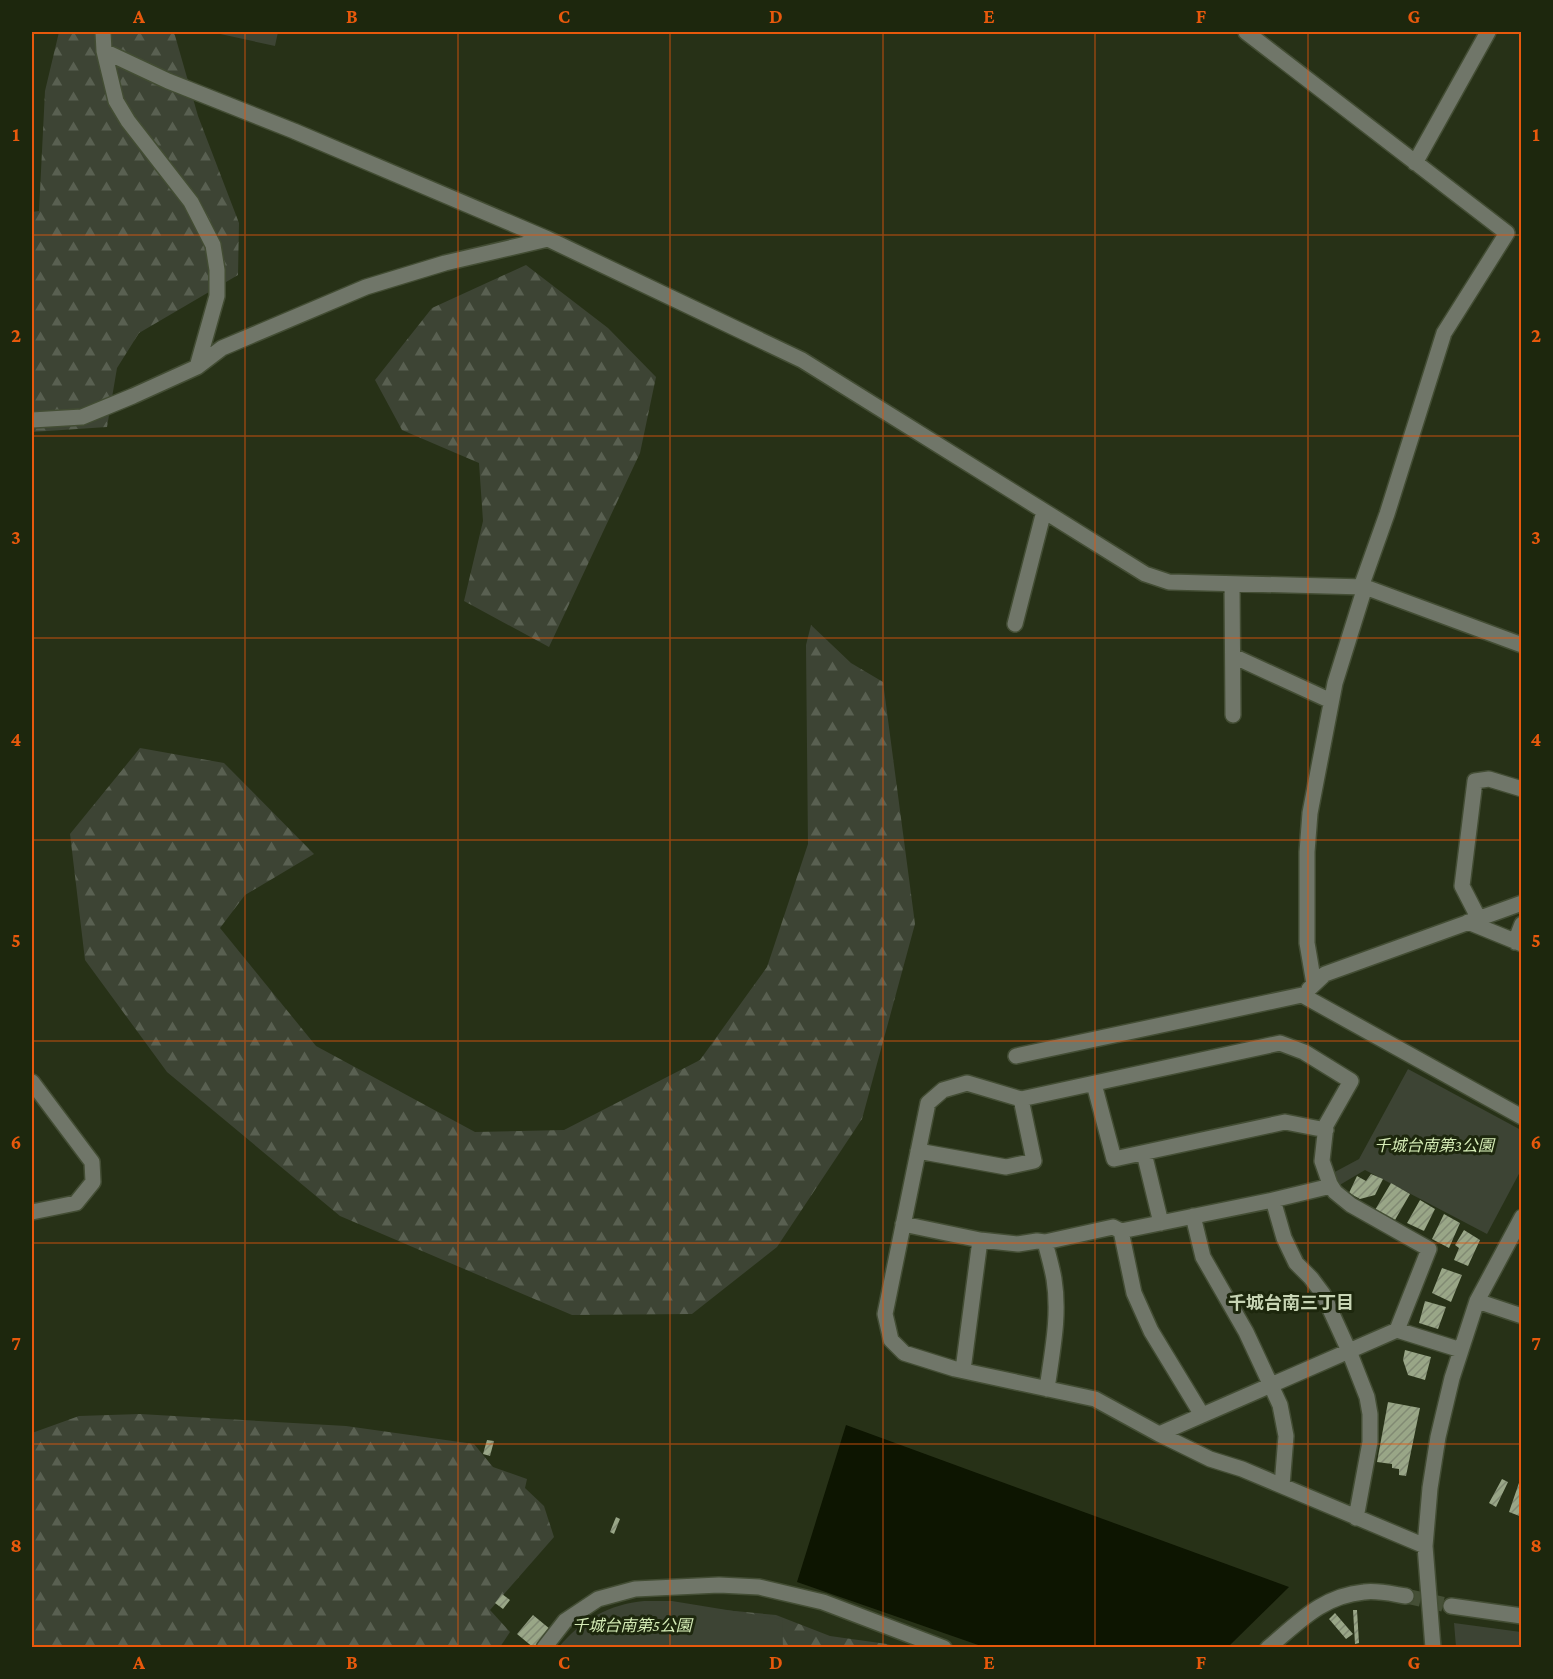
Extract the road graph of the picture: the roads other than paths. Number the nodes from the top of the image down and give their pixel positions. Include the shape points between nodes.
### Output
1 (103, 32) edge
2 (1246, 32) edge
3 (1488, 32) edge
4 (104, 51) junction
5 (1415, 163) junction
6 (548, 239) junction
7 (197, 367) junction
8 (32, 420) edge
9 (1044, 511) junction
10 (1232, 584) junction
11 (1363, 587) junction
12 (1015, 624) dead end
13 (1521, 645) edge
14 (1233, 656) junction
15 (1331, 701) junction
16 (1233, 715) dead end
17 (1521, 789) edge
18 (1521, 903) edge
19 (1474, 921) junction
20 (1521, 924) edge
21 (1518, 943) edge
22 (1314, 984) junction
23 (1302, 995) junction
24 (1016, 1056) dead end
25 (32, 1082) edge
26 (1094, 1084) junction
27 (1021, 1099) junction
28 (1521, 1117) edge
29 (1326, 1130) junction
30 (918, 1151) junction
31 (1144, 1153) junction
32 (1331, 1186) junction
33 (1273, 1200) junction
34 (32, 1212) edge
35 (1193, 1216) junction
36 (1521, 1217) edge
37 (1161, 1223) junction
38 (903, 1224) junction
39 (1121, 1231) junction
40 (981, 1240) junction
41 (1045, 1242) junction
42 (1477, 1301) junction
43 (1521, 1316) edge
44 (1396, 1330) junction
45 (1461, 1350) junction
46 (1349, 1351) junction
47 (963, 1370) junction
48 (1270, 1386) junction
49 (1047, 1389) junction
50 (1202, 1415) junction
51 (1158, 1434) junction
52 (1282, 1486) junction
53 (1356, 1518) junction
54 (1425, 1546) junction
55 (1406, 1596) tunnel mouth
56 (1451, 1606) tunnel mouth
57 (1521, 1616) edge
58 (544, 1647) edge
59 (944, 1647) edge
60 (1268, 1647) edge
61 (1433, 1647) edge

1 - 4 street
2 - 5 street
3 - 5 street
4 - 6 street
4 - 7 street via 116,101 191,202 213,245 217,296
5 - 11 street via 1507,233 1444,333
6 - 7 street via 445,263 366,287 222,348
6 - 9 street via 802,360
7 - 8 street via 82,417
9 - 10 street via 1145,574 1169,582
9 - 12 street
10 - 11 street
10 - 14 street
11 - 13 street
11 - 15 street
14 - 15 street
14 - 16 street
15 - 22 street via 1310,813 1307,852 1307,943
17 - 19 street via 1489,779 1475,781 1462,886
18 - 19 street
19 - 21 street
19 - 22 street via 1325,974
20 - 21 street
22 - 23 street
23 - 24 street
23 - 28 street
25 - 34 street via 92,1162 93,1182 76,1203
26 - 27 street
26 - 29 street via 1280,1043 1305,1052 1351,1081
26 - 31 street via 1114,1159
27 - 30 street via 967,1083 943,1090 927,1103
27 - 30 street via 1034,1161 1006,1167
29 - 31 street via 1285,1122
29 - 32 street via 1322,1161
30 - 38 street
31 - 37 street
32 - 33 street
32 - 44 street via 1351,1205 1429,1249
33 - 35 street
33 - 46 street via 1296,1263 1323,1294
35 - 37 street
35 - 48 street via 1203,1257 1246,1332
36 - 42 street
37 - 39 street
38 - 40 street
38 - 47 street via 885,1314 891,1340 904,1353
39 - 41 street via 1113,1227
39 - 50 street via 1134,1293 1151,1331
40 - 41 street
40 - 47 street
41 - 49 street via 1056,1306
42 - 43 street
42 - 45 street
44 - 45 street
44 - 46 street
45 - 54 street via 1438,1437
46 - 48 street
46 - 53 street via 1370,1414 1370,1442
47 - 49 street
48 - 50 street
48 - 52 street via 1280,1405 1286,1436
49 - 51 street via 1095,1399
50 - 51 street
51 - 52 street via 1209,1459
52 - 53 street
53 - 54 street
54 - 61 street
55 - 60 street via 1366,1591 1334,1598
56 - 57 street
58 - 59 street via 565,1621 598,1599 635,1589 719,1585 759,1587 823,1602

